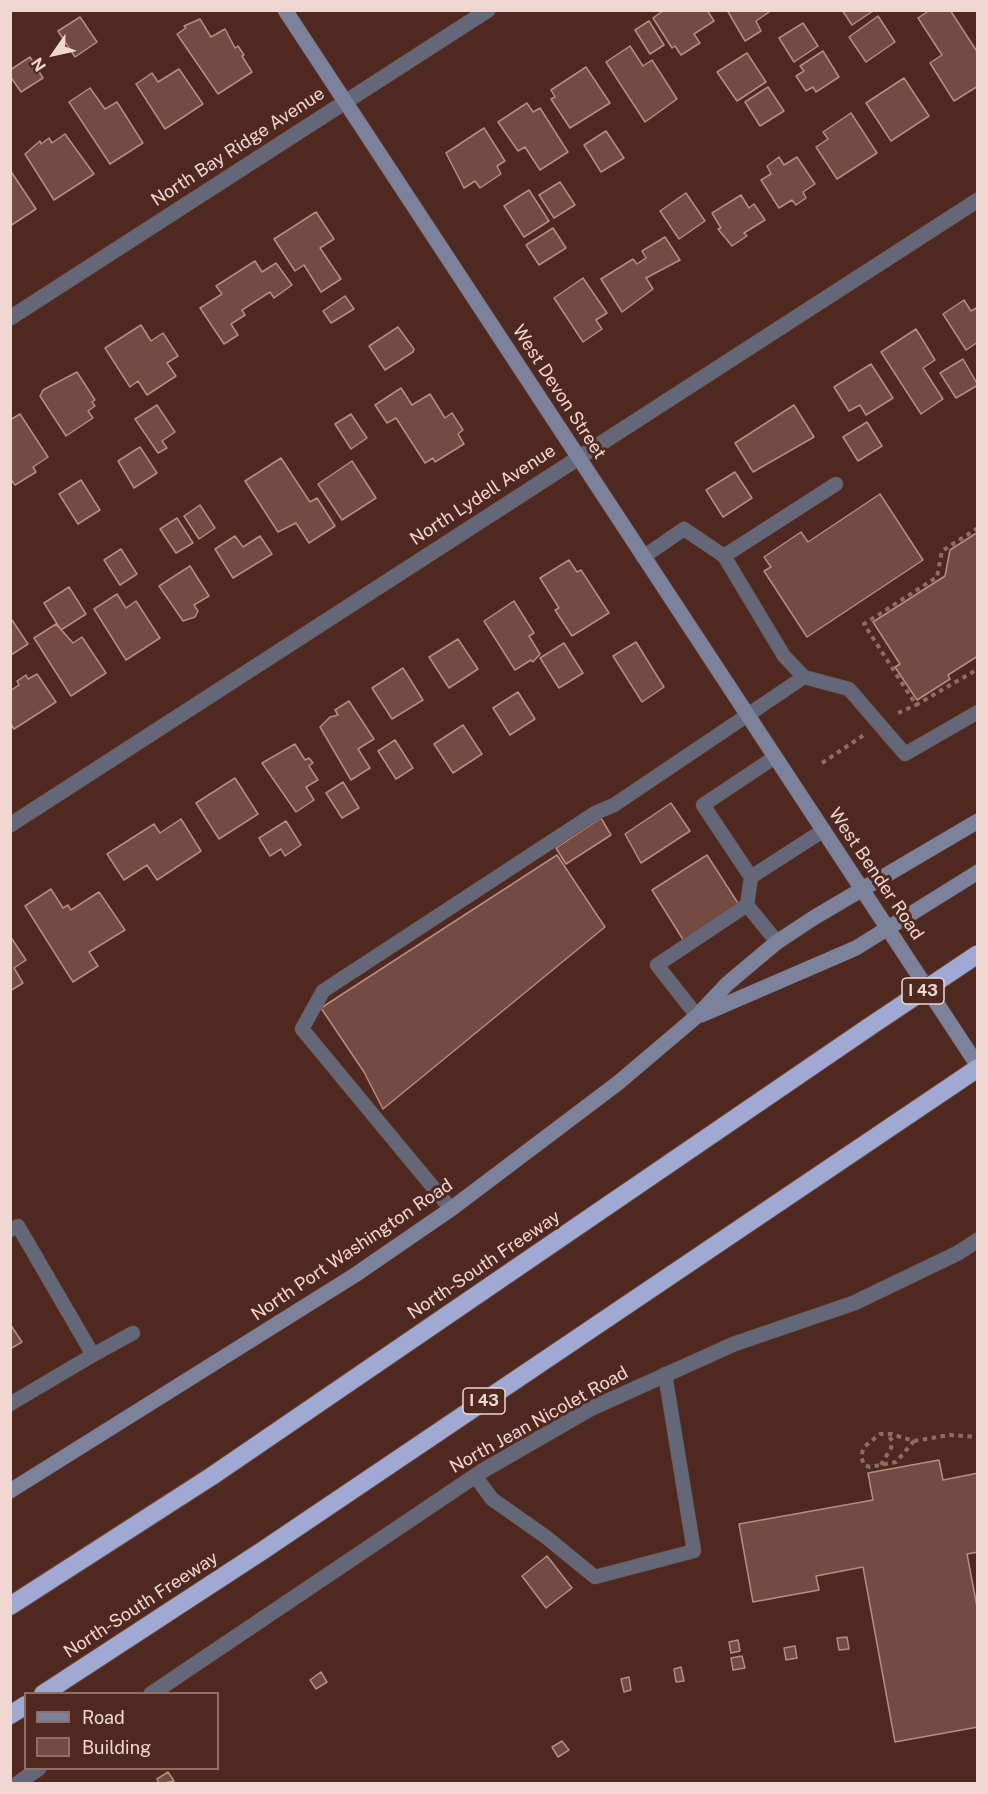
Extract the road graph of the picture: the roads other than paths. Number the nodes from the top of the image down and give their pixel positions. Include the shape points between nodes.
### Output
1 (285, 10) edge
2 (488, 10) edge
3 (345, 102) junction
4 (978, 200) edge
5 (10, 318) edge
6 (578, 457) junction
7 (836, 484) dead end
8 (724, 556) junction
9 (643, 557) junction
10 (804, 676) junction
11 (744, 710) junction
12 (978, 712) edge
13 (775, 757) junction
14 (978, 821) edge
15 (10, 825) edge
16 (824, 830) junction
17 (978, 873) edge
18 (751, 878) junction
19 (864, 890) junction
20 (747, 905) junction
21 (888, 927) junction
22 (777, 942) junction
23 (978, 954) edge
24 (697, 1016) junction
25 (978, 1067) edge
26 (451, 1209) junction
27 (14, 1228) edge
28 (978, 1240) edge
29 (133, 1334) dead end
30 (93, 1355) junction
31 (664, 1374) junction
32 (10, 1404) edge
33 (475, 1476) junction
34 (10, 1491) edge
35 (10, 1606) edge
36 (46, 1692) edge
37 (154, 1692) edge
38 (24, 1706) edge
39 (10, 1715) edge
40 (36, 1770) edge
41 (16, 1784) edge

1 - 3 main road, West Devon Street
2 - 3 street, North Bay Ridge Avenue
3 - 5 street, North Bay Ridge Avenue
3 - 6 main road, West Devon Street
4 - 6 street, North Lydell Avenue
6 - 9 main road, West Devon Street
6 - 15 street, North Lydell Avenue
7 - 8 lane
8 - 9 lane via 684,529
8 - 10 lane via 784,656
9 - 11 main road, West Devon Street
10 - 11 lane
10 - 12 lane via 849,689 905,754
11 - 13 main road, West Bender Road
11 - 26 lane via 614,805 595,813 323,991 302,1029
13 - 16 main road, West Bender Road
13 - 18 lane via 704,805
14 - 19 main road, North Port Washington Road
16 - 18 lane
16 - 19 main road, West Bender Road
17 - 21 main road, North Port Washington Road
18 - 20 lane
19 - 21 main road, West Bender Road
19 - 22 main road, North Port Washington Road
20 - 22 lane
20 - 24 lane via 657,966
21 - 24 main road, North Port Washington Road via 856,948
21 - 25 main road, West Bender Road
22 - 24 main road, North Port Washington Road via 727,984
23 - 35 highway, North-South Freeway / I 43, bridge via 222,1469
24 - 26 main road, North Port Washington Road via 618,1083
25 - 36 highway, North-South Freeway / I 43 via 262,1551
26 - 34 main road, North Port Washington Road via 345,1281
27 - 30 lane
28 - 31 street, North Jean Nicolet Road via 854,1303 734,1344
29 - 30 lane
30 - 32 lane
31 - 33 street, North Jean Nicolet Road via 590,1409
31 - 33 lane via 694,1551 595,1577 492,1499
33 - 37 street, North Jean Nicolet Road
38 - 39 highway
40 - 41 street

